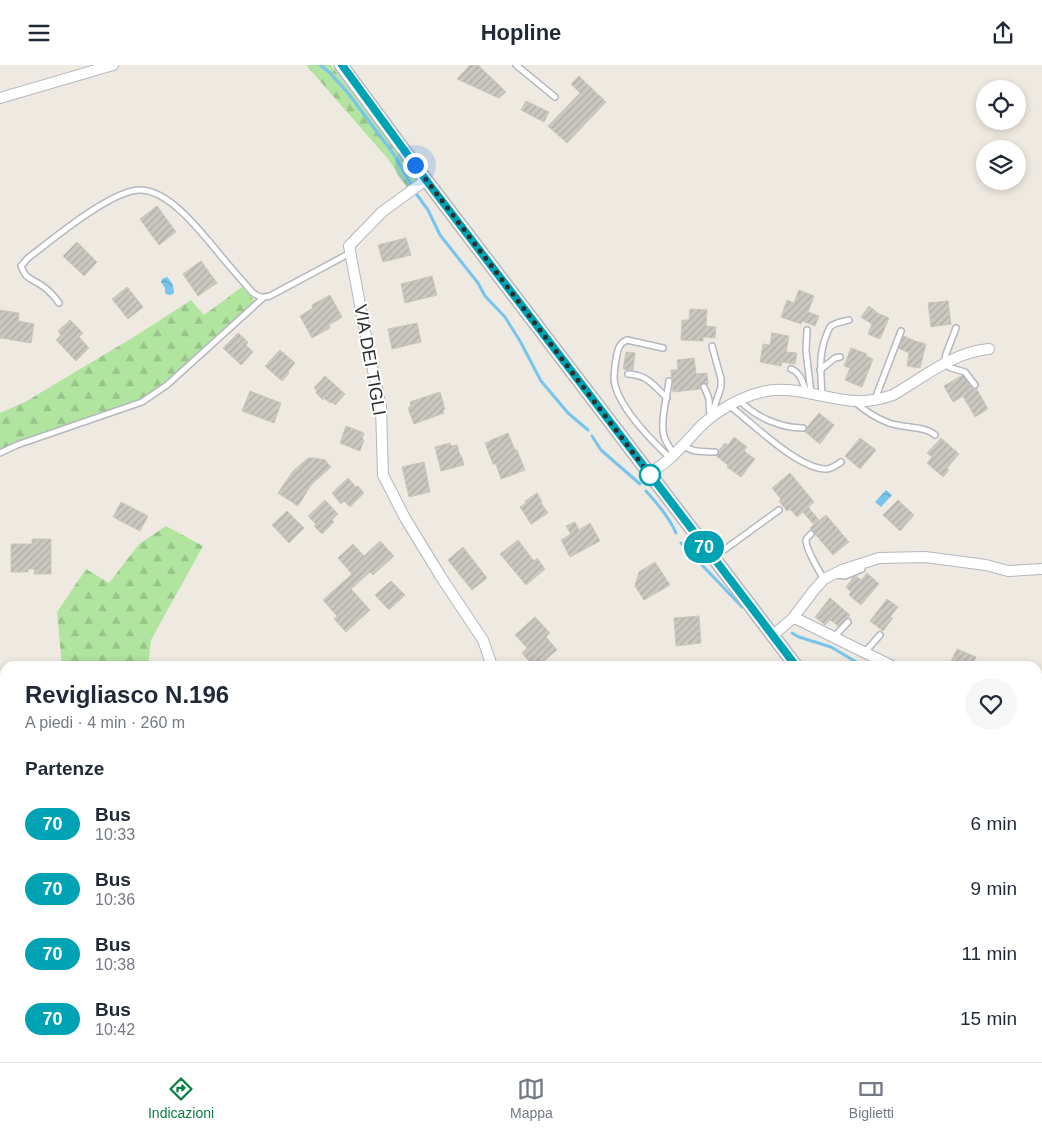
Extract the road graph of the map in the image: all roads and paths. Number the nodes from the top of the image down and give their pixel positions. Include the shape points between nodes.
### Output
1 (113, 65) edge
2 (342, 65) edge
3 (516, 65) edge
4 (555, 97) dead end
5 (0, 98) edge
6 (426, 180) junction
7 (350, 253) junction
8 (263, 298) junction
9 (59, 303) dead end
10 (849, 321) dead end
11 (956, 328) dead end
12 (807, 330) dead end
13 (901, 331) dead end
14 (712, 346) dead end
15 (663, 347) dead end
16 (990, 349) dead end
17 (840, 357) dead end
18 (944, 364) junction
19 (790, 369) dead end
20 (820, 370) junction
21 (628, 374) dead end
22 (669, 381) dead end
23 (975, 385) dead end
24 (704, 387) dead end
25 (809, 393) junction
26 (822, 395) junction
27 (666, 398) junction
28 (875, 400) junction
29 (740, 401) junction
30 (855, 401) junction
31 (730, 406) junction
32 (711, 417) junction
33 (803, 428) dead end
34 (935, 435) dead end
35 (683, 445) junction
36 (715, 452) dead end
37 (0, 453) edge
38 (672, 456) junction
39 (841, 463) dead end
40 (648, 473) junction
41 (779, 510) dead end
42 (811, 534) dead end
43 (713, 558) junction
44 (862, 569) dead end
45 (1042, 569) edge
46 (829, 577) junction
47 (792, 619) junction
48 (848, 622) dead end
49 (880, 635) dead end
50 (772, 636) junction
51 (834, 637) junction
52 (865, 653) junction
53 (490, 661) edge
54 (792, 661) edge
55 (882, 661) edge

1 - 5 street
2 - 6 street
3 - 4 lane
6 - 7 street via 382,212 349,246
6 - 40 street
7 - 8 lane
7 - 53 street, VIA DEI TIGLI via 381,407 383,475 405,518 483,640
8 - 9 lane via 252,292 183,213 168,200 142,190 110,200 80,219 22,266 30,279 51,293
8 - 37 lane via 168,385 142,402
10 - 20 lane via 830,327 823,343
11 - 18 lane
12 - 25 lane
13 - 28 lane
14 - 32 lane via 720,387
15 - 38 lane via 627,340 621,343 614,380 622,403 644,431
16 - 18 street via 963,354
17 - 20 lane
18 - 23 lane via 966,372
18 - 28 street via 893,395
19 - 25 lane via 796,371
20 - 26 lane
21 - 27 lane via 647,379
22 - 27 lane
24 - 32 lane
25 - 26 street
25 - 29 street via 772,390
26 - 30 street
27 - 38 lane via 664,435
28 - 30 street
29 - 31 street
29 - 33 lane via 763,418
30 - 34 lane via 865,411 890,423 929,430
31 - 32 street
31 - 39 lane via 804,463 826,469
32 - 35 street
35 - 36 lane via 693,451
35 - 38 street
38 - 40 street
40 - 43 street
41 - 43 lane
42 - 46 lane via 806,542 814,561
43 - 50 street
44 - 46 lane
45 - 46 street via 1008,571 925,557 879,558
46 - 47 street via 815,589
47 - 50 street
47 - 51 street
48 - 51 lane
49 - 52 lane
50 - 54 street
51 - 52 street
52 - 55 street

